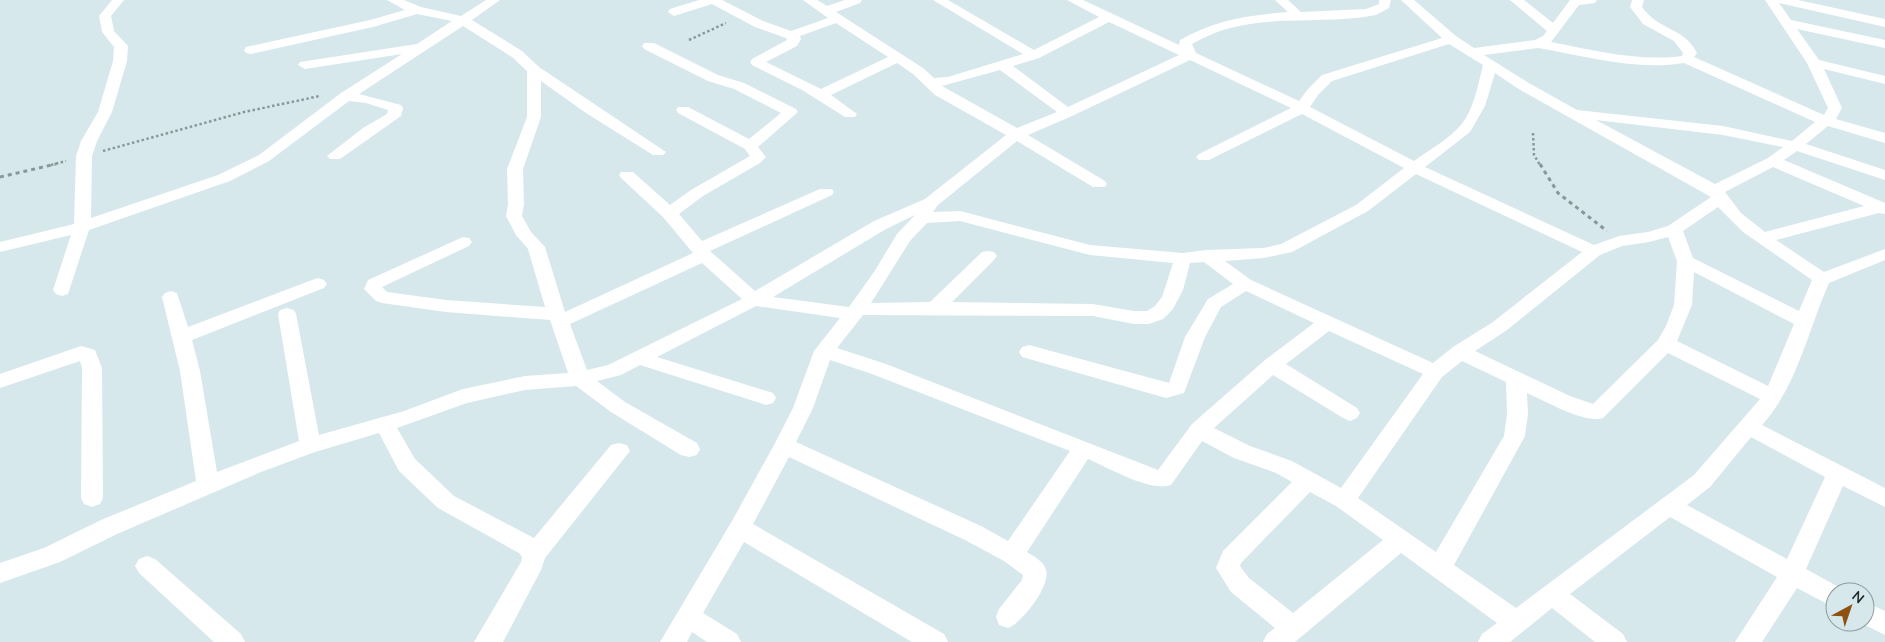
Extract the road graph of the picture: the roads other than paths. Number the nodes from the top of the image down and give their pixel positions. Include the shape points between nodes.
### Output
1 (118, 0) edge
2 (494, 0) edge
3 (713, 0) edge
4 (809, 0) edge
5 (856, 0) edge
6 (940, 0) edge
7 (1073, 0) edge
8 (1281, 0) edge
9 (1385, 0) edge
10 (1407, 0) edge
11 (1516, 0) edge
12 (1591, 0) edge
13 (1638, 0) edge
14 (1771, 0) edge
15 (1782, 0) edge
16 (398, 1) edge
17 (418, 10) junction
18 (674, 12) dead end
19 (831, 15) junction
20 (1110, 16) junction
21 (1299, 16) junction
22 (463, 20) junction
23 (1788, 23) junction
24 (1885, 23) edge
25 (1554, 30) junction
26 (791, 35) junction
27 (1451, 39) junction
28 (1538, 44) junction
29 (1885, 44) edge
30 (649, 46) dead end
31 (421, 48) junction
32 (251, 50) dead end
33 (1473, 52) junction
34 (1034, 55) junction
35 (1190, 55) junction
36 (897, 58) junction
37 (1686, 59) junction
38 (1490, 63) junction
39 (1814, 64) junction
40 (306, 65) dead end
41 (1003, 65) junction
42 (534, 70) junction
43 (1885, 80) edge
44 (930, 83) junction
45 (820, 95) junction
46 (346, 96) junction
47 (1302, 108) junction
48 (683, 110) dead end
49 (1566, 110) junction
50 (1067, 113) junction
51 (850, 114) dead end
52 (1825, 121) junction
53 (1016, 134) junction
54 (1885, 138) edge
55 (1794, 145) junction
56 (750, 146) junction
57 (658, 152) dead end
58 (335, 156) dead end
59 (1204, 157) dead end
60 (1773, 161) junction
61 (1414, 168) junction
62 (628, 175) dead end
63 (1885, 175) edge
64 (1099, 184) dead end
65 (826, 192) dead end
66 (1718, 195) junction
67 (1883, 208) edge
68 (926, 210) junction
69 (669, 213) junction
70 (82, 227) junction
71 (1674, 230) junction
72 (1762, 238) junction
73 (463, 242) dead end
74 (0, 247) edge
75 (1594, 251) junction
76 (702, 252) junction
77 (1206, 255) junction
78 (988, 256) dead end
79 (1183, 258) junction
80 (1881, 259) edge
81 (1686, 261) junction
82 (1822, 279) junction
83 (318, 284) dead end
84 (1245, 284) junction
85 (62, 290) dead end
86 (171, 297) dead end
87 (754, 300) junction
88 (936, 307) junction
89 (855, 312) junction
90 (287, 314) dead end
91 (558, 318) junction
92 (1805, 322) junction
93 (1327, 323) junction
94 (182, 337) junction
95 (1666, 344) junction
96 (824, 351) junction
97 (1029, 352) dead end
98 (1460, 352) junction
99 (639, 358) junction
100 (1272, 365) junction
101 (1435, 372) junction
102 (1516, 378) junction
103 (580, 379) junction
104 (0, 381) edge
105 (1773, 397) junction
106 (766, 398) dead end
107 (1350, 413) dead end
108 (384, 423) junction
109 (1749, 427) junction
110 (1199, 430) junction
111 (310, 445) junction
112 (784, 446) junction
113 (1084, 448) junction
114 (689, 449) dead end
115 (619, 452) dead end
116 (1838, 473) junction
117 (1308, 480) junction
118 (208, 486) junction
119 (92, 498) dead end
120 (1885, 498) edge
121 (1344, 500) junction
122 (1668, 505) junction
123 (740, 528) junction
124 (1400, 540) junction
125 (534, 554) junction
126 (1012, 554) junction
127 (146, 566) dead end
128 (1440, 568) junction
129 (0, 573) edge
130 (1792, 575) junction
131 (1825, 592) edge
132 (1552, 594) junction
133 (688, 616) junction
134 (1008, 617) dead end
135 (1516, 623) junction
136 (1284, 635) edge
137 (232, 642) edge
138 (487, 642) edge
139 (673, 642) edge
140 (728, 642) edge
141 (935, 642) edge
142 (1491, 642) edge
143 (1614, 642) edge
144 (1748, 642) edge

1 - 70 street via 105,16 108,32 121,46 120,61 105,112 84,156
2 - 22 street
3 - 18 street
3 - 26 street via 759,24
4 - 19 street
5 - 19 street
6 - 34 street
7 - 20 street
8 - 21 street
9 - 21 street via 1385,5 1366,13
10 - 27 street
11 - 25 street
12 - 25 street via 1575,2
13 - 37 street via 1636,8 1648,22 1668,32 1688,48 1690,53
14 - 23 street
15 - 24 street
16 - 17 street
17 - 22 street
17 - 32 street
19 - 26 street
19 - 36 street
20 - 34 street
20 - 35 street
21 - 35 street via 1247,20 1197,34 1185,43
22 - 31 street
22 - 42 street via 517,54
23 - 29 street
23 - 39 street
25 - 28 street via 1548,39
26 - 45 street via 795,39 792,43 757,62
27 - 33 street
27 - 47 street via 1327,78
28 - 33 street
28 - 37 street via 1634,59 1675,62
30 - 56 street via 791,112
31 - 40 street
31 - 46 street
33 - 38 street
34 - 41 street
35 - 47 street
35 - 50 street
36 - 44 street
36 - 45 street
37 - 52 street
38 - 49 street
38 - 61 street via 1485,88 1472,120
39 - 43 street
39 - 52 street via 1834,103 1834,113
41 - 44 street via 949,81
41 - 50 street
42 - 57 street
42 - 91 street via 534,117 515,169 514,216 524,235 536,247
44 - 53 street via 953,100
45 - 51 street
46 - 58 street via 368,99 396,108 396,111 394,116
46 - 70 street via 264,158 244,169
47 - 59 street
47 - 61 street
48 - 56 street
49 - 55 street via 1741,134
49 - 66 street
50 - 53 street
52 - 54 street
52 - 55 street
53 - 64 street
53 - 68 street
55 - 60 street
55 - 63 street
56 - 69 street via 758,157 755,160
60 - 66 street via 1720,188
60 - 67 street
61 - 75 street
61 - 77 street via 1362,208 1286,248 1264,253
62 - 69 street
65 - 76 street
66 - 71 street
66 - 72 street via 1741,221
67 - 72 street
68 - 79 street via 1090,250
68 - 87 street via 880,225
68 - 89 street via 903,238
69 - 76 street
70 - 74 street
70 - 85 street
71 - 75 street via 1619,241
71 - 81 street
72 - 82 street
73 - 91 street via 374,284 372,289 382,297
75 - 98 street via 1500,326
76 - 87 street
76 - 91 street
77 - 79 street
77 - 84 street
78 - 88 street
79 - 88 street via 1172,296 1157,315 1149,317 1096,310
80 - 82 street
81 - 92 street
81 - 95 street via 1683,305
82 - 92 street
83 - 94 street
84 - 93 street
84 - 97 street via 1214,302 1195,337 1180,382 1172,391
86 - 94 street
87 - 89 street
87 - 99 street
88 - 89 street
89 - 96 street
90 - 111 street
91 - 103 street
92 - 105 street
93 - 100 street
93 - 101 street
94 - 118 street
95 - 102 street via 1596,413
95 - 105 street
96 - 112 street via 803,408
96 - 113 street
98 - 101 street
98 - 102 street
99 - 103 street via 614,370
99 - 106 street
100 - 107 street
100 - 110 street
101 - 121 street
102 - 128 street via 1518,398 1514,436
103 - 108 street via 525,383 463,396
103 - 114 street via 618,407
104 - 119 street via 81,353 88,355 92,368
105 - 109 street
108 - 111 street
108 - 125 street via 406,464 446,502 527,546
109 - 116 street
109 - 122 street via 1702,481
110 - 113 street via 1163,479 1151,477
110 - 117 street
111 - 118 street
112 - 123 street
112 - 126 street
113 - 126 street
115 - 125 street
116 - 120 street
116 - 130 street
117 - 121 street
117 - 136 street via 1231,558 1228,568
118 - 129 street via 109,527 52,555
121 - 124 street
122 - 130 street
122 - 132 street
123 - 133 street
123 - 141 street
124 - 128 street
124 - 136 street
125 - 138 street via 533,563
126 - 134 street via 1034,571 1034,583
127 - 137 street
128 - 135 street
130 - 131 street
130 - 144 street
132 - 135 street
132 - 143 street
133 - 139 street
133 - 140 street
135 - 142 street

